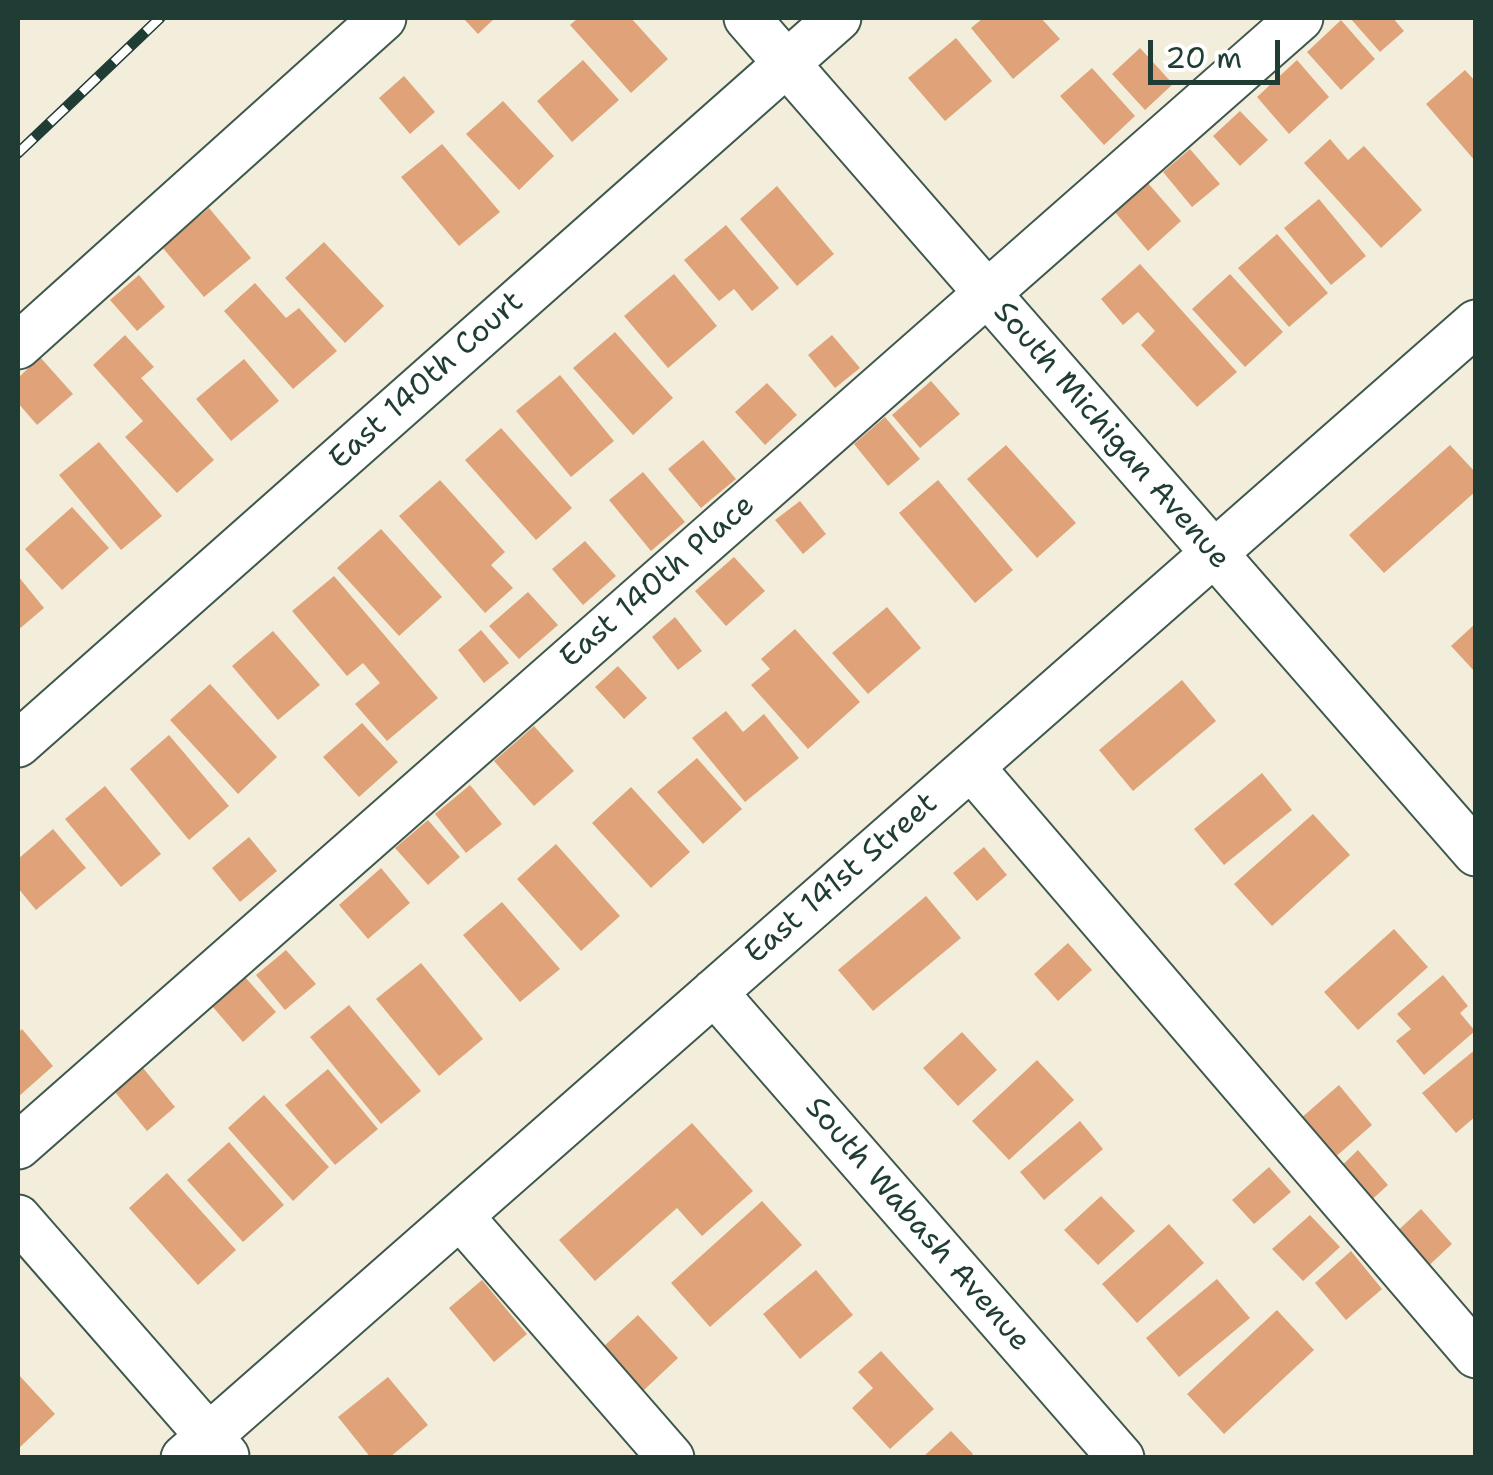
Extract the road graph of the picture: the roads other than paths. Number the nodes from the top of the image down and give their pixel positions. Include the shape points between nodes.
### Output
1 (383, 18) edge
2 (747, 18) edge
3 (838, 18) edge
4 (1300, 18) edge
5 (787, 62) junction
6 (986, 294) junction
7 (1471, 335) edge
8 (18, 346) edge
9 (1214, 554) junction
10 (18, 744) edge
11 (971, 766) junction
12 (1476, 853) edge
13 (714, 992) junction
14 (18, 1146) edge
15 (460, 1216) junction
16 (18, 1218) edge
17 (1476, 1355) edge
18 (207, 1450) edge
19 (670, 1458) edge
20 (1121, 1458) edge

1 - 8 street
2 - 5 street, South Michigan Avenue
3 - 5 street, East 140th Court
4 - 6 street, East 140th Place
5 - 6 street, South Michigan Avenue
5 - 10 street, East 140th Court
6 - 9 street, South Michigan Avenue
6 - 14 street, East 140th Place
7 - 9 street, East 141st Street
9 - 11 street, East 141st Street
9 - 12 street, South Michigan Avenue
11 - 13 street, East 141st Street
11 - 17 street
13 - 15 street, East 141st Street
13 - 20 street, South Wabash Avenue
15 - 18 street, East 141st Street
15 - 19 street
16 - 18 street

